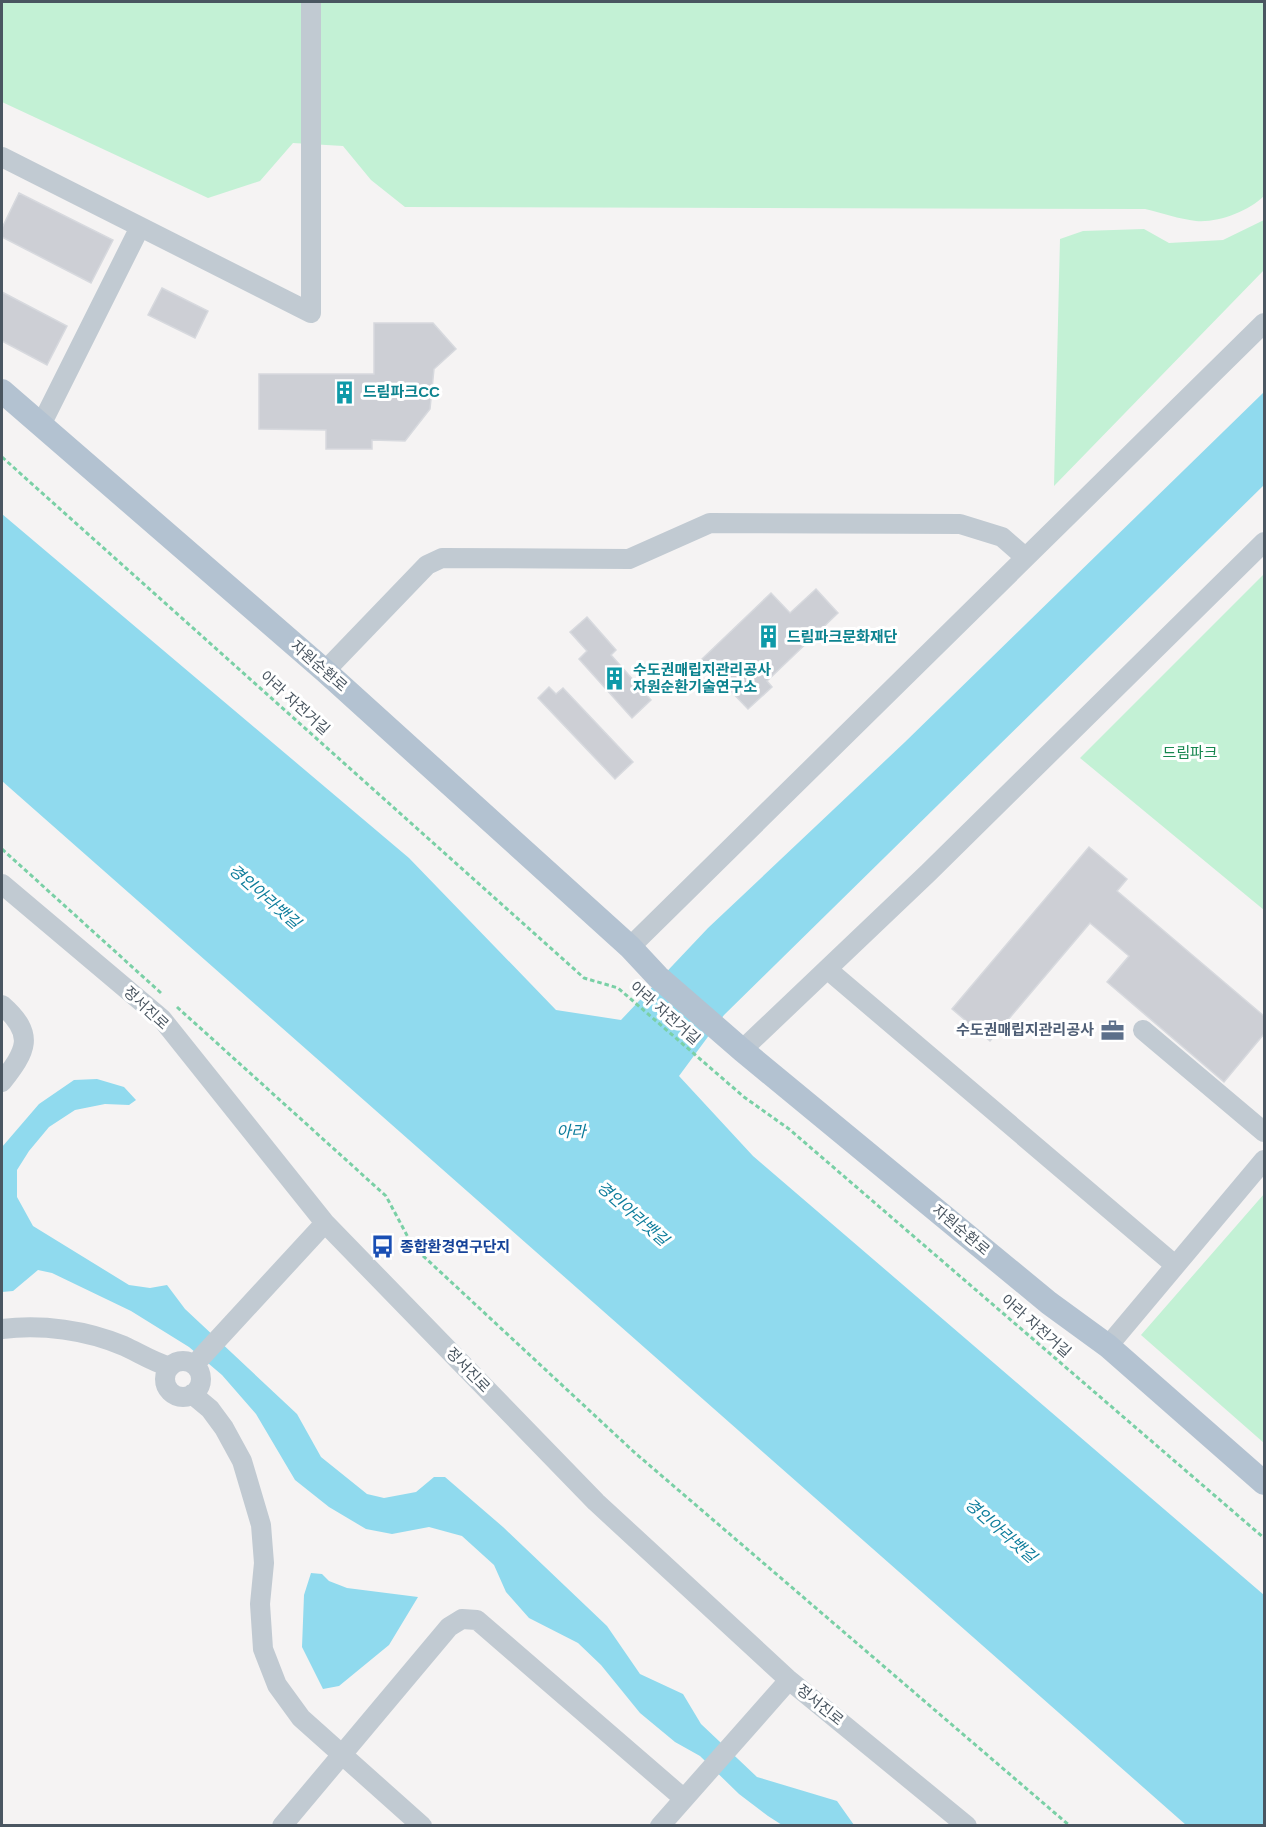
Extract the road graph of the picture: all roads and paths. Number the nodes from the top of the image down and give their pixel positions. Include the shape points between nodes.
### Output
1 (311, 2) edge
2 (2, 157) edge
3 (140, 227) junction
4 (1264, 323) edge
5 (2, 392) edge
6 (41, 425) junction
7 (2, 457) edge
8 (1264, 543) edge
9 (1025, 557) junction
10 (325, 670) junction
11 (2, 849) edge
12 (2, 884) edge
13 (630, 947) junction
14 (827, 969) junction
15 (168, 999) dead end
16 (2, 1005) edge
17 (176, 1007) dead end
18 (1143, 1030) dead end
19 (737, 1045) junction
20 (2, 1082) edge
21 (1264, 1132) edge
22 (1264, 1160) edge
23 (325, 1223) junction
24 (1175, 1265) junction
25 (2, 1329) edge
26 (1108, 1346) junction
27 (195, 1364) junction
28 (170, 1368) junction
29 (192, 1394) junction
30 (1264, 1483) edge
31 (1264, 1538) edge
32 (789, 1680) junction
33 (341, 1756) junction
34 (683, 1797) junction
35 (282, 1826) edge
36 (422, 1826) edge
37 (660, 1826) edge
38 (967, 1826) edge
39 (1070, 1826) edge

1 - 3 street via 311,313
2 - 3 street
3 - 6 street
4 - 9 street
5 - 6 main road, 자원순환로
6 - 10 main road, 자원순환로
7 - 31 path, 아라 자전거길 via 584,978 618,988 744,1097 789,1129
8 - 14 street
9 - 10 street via 1002,537 960,524 710,523 629,559 442,558 427,565
9 - 13 street
10 - 13 main road, 자원순환로
11 - 15 path
12 - 23 street, 정서진로 via 162,1019
13 - 19 main road, 자원순환로 via 658,977
14 - 19 street
14 - 24 street
16 - 20 street via 21,1027 25,1039 22,1052
17 - 39 path via 386,1196 420,1253 634,1452
18 - 21 street
19 - 26 main road, 자원순환로 via 1049,1303
22 - 24 street
23 - 27 street
23 - 32 street, 정서진로 via 596,1502
24 - 26 street
25 - 28 street via 41,1327 84,1333
26 - 30 main road, 자원순환로
27 - 28 street via 182,1360
27 - 29 street via 201,1380
28 - 29 street via 165,1388 179,1397
29 - 33 street via 210,1409 242,1461 261,1525 263,1649 277,1685 301,1718
32 - 34 street
32 - 38 street, 정서진로
33 - 34 street via 449,1627 462,1619 477,1620
33 - 35 street
33 - 36 street
34 - 37 street

